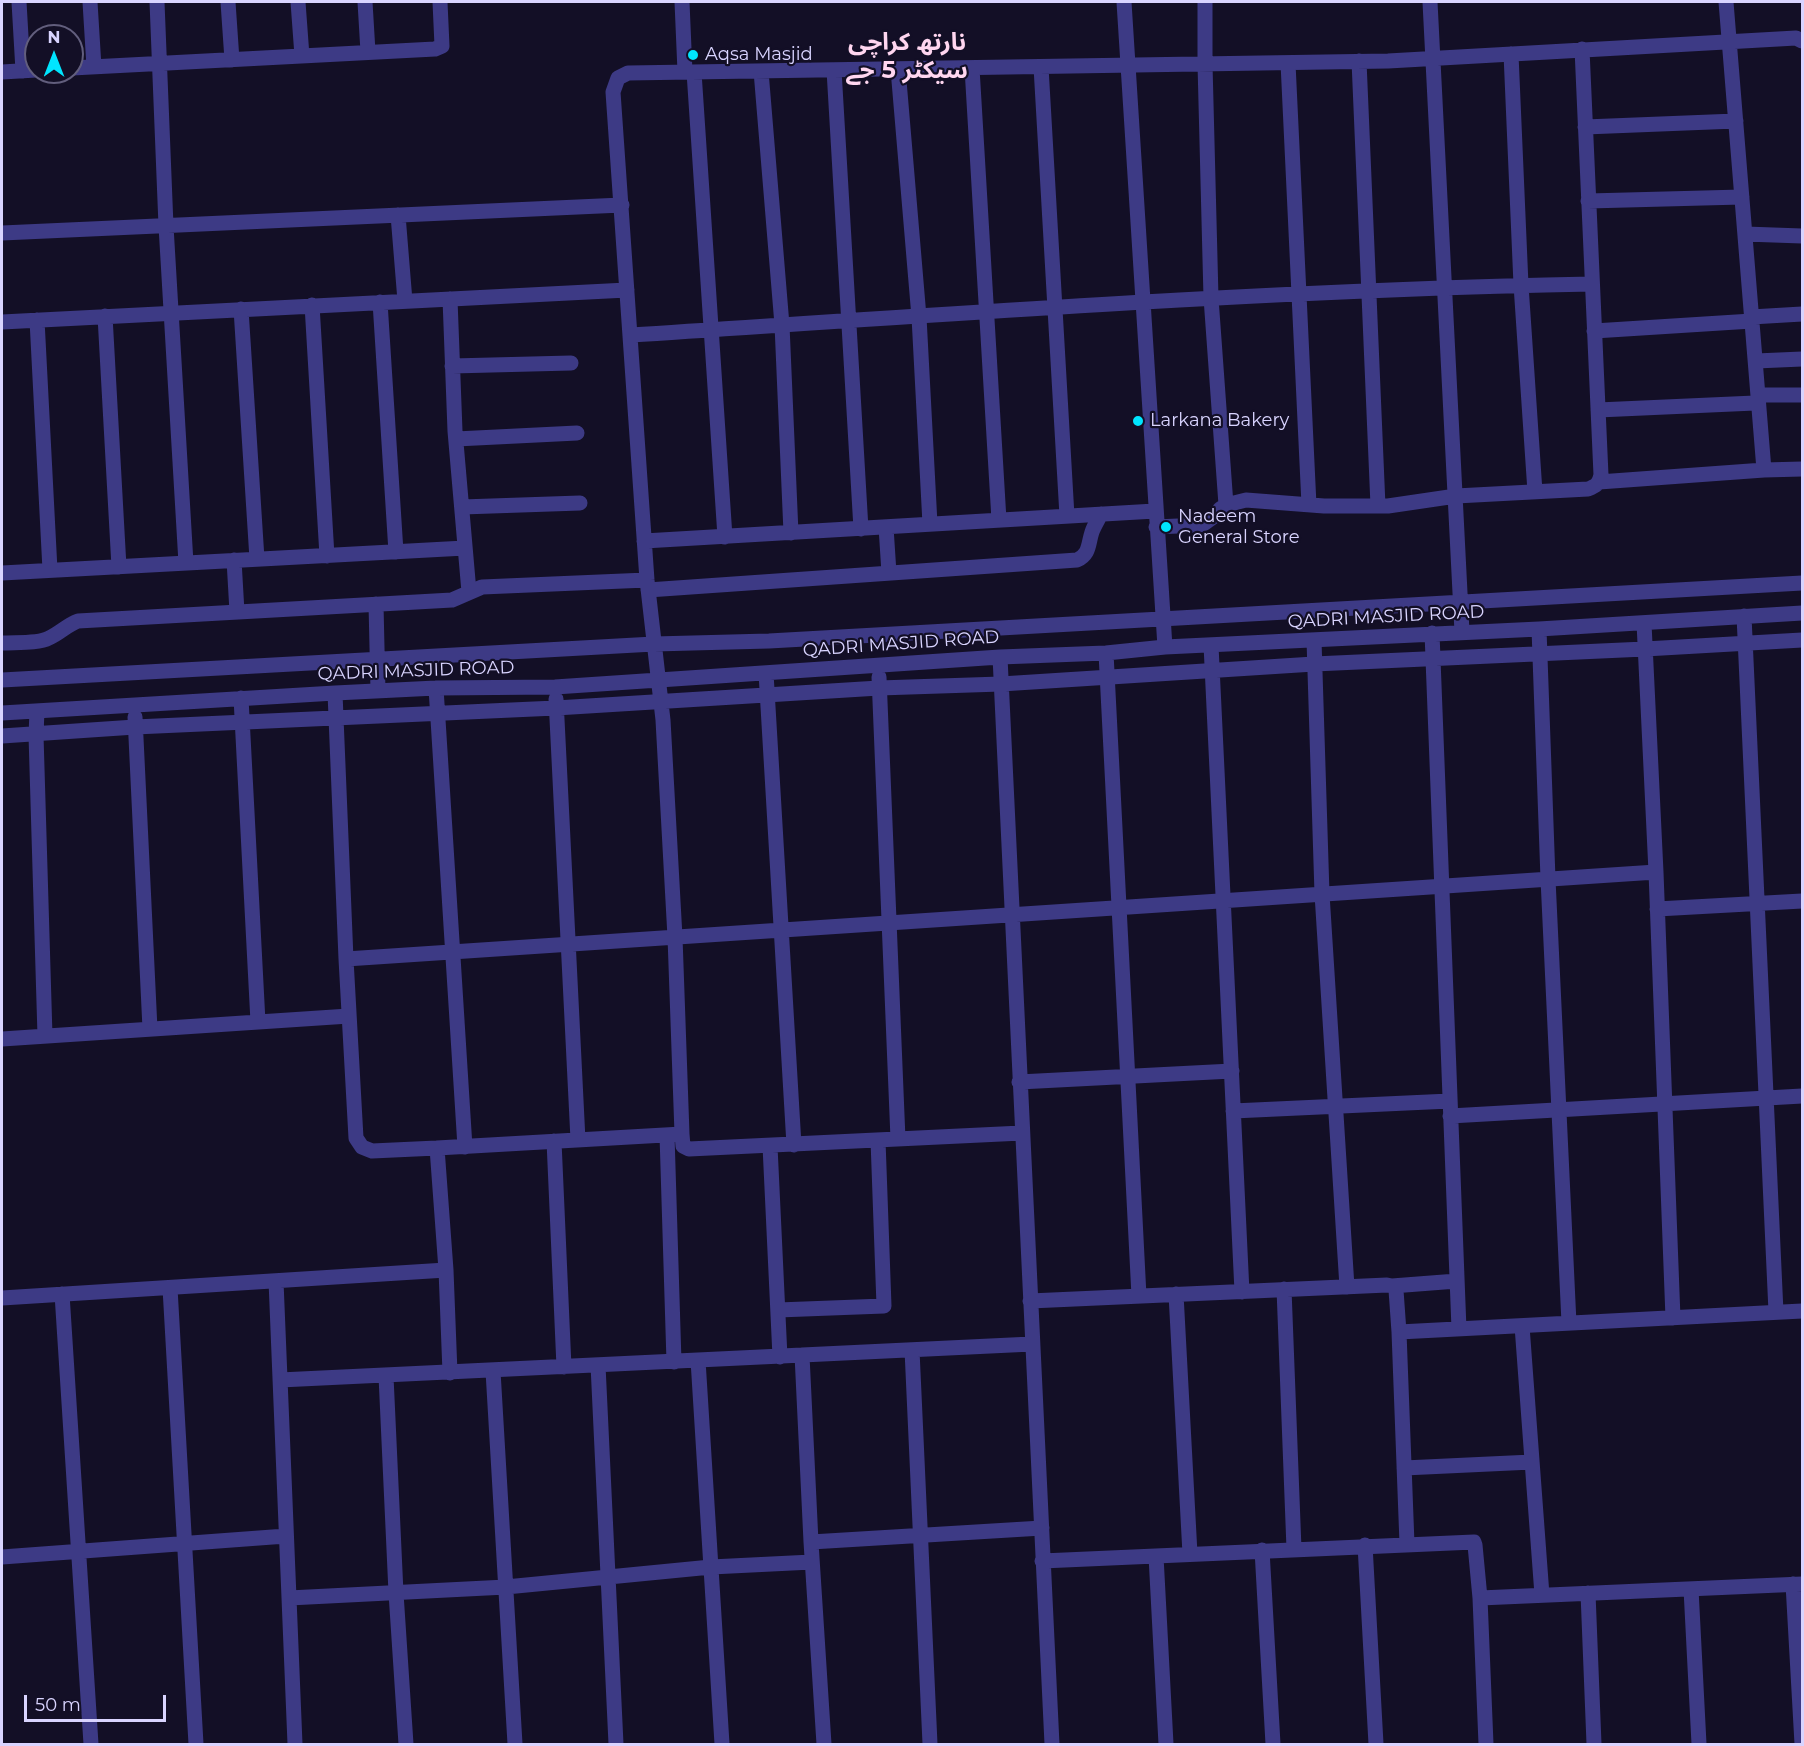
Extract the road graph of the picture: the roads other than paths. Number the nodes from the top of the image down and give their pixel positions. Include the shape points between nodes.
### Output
1 (19, 2) edge
2 (90, 2) edge
3 (158, 2) edge
4 (228, 2) edge
5 (298, 2) edge
6 (365, 2) edge
7 (440, 2) edge
8 (682, 2) edge
9 (1124, 2) edge
10 (1205, 2) edge
11 (1430, 2) edge
12 (1726, 2) edge
13 (24, 36) edge
14 (1729, 41) junction
15 (1803, 41) edge
16 (1582, 49) junction
17 (368, 52) junction
18 (1511, 54) junction
19 (302, 56) junction
20 (1432, 58) junction
21 (232, 60) junction
22 (1359, 61) junction
23 (160, 63) junction
24 (1288, 63) junction
25 (1205, 64) junction
26 (1128, 66) junction
27 (84, 67) edge
28 (94, 67) junction
29 (1041, 67) junction
30 (972, 68) junction
31 (898, 69) junction
32 (24, 70) edge
33 (834, 70) junction
34 (762, 71) junction
35 (2, 72) edge
36 (689, 72) junction
37 (1736, 121) junction
38 (1585, 127) junction
39 (1742, 197) junction
40 (1588, 201) junction
41 (622, 205) junction
42 (398, 215) junction
43 (166, 226) junction
44 (2, 233) edge
45 (1745, 234) junction
46 (1803, 236) edge
47 (1592, 284) junction
48 (1521, 285) junction
49 (1444, 287) junction
50 (627, 291) junction
51 (1369, 291) junction
52 (1299, 294) junction
53 (1211, 298) junction
54 (450, 299) junction
55 (405, 301) junction
56 (380, 302) junction
57 (1143, 302) junction
58 (312, 305) junction
59 (1056, 308) junction
60 (241, 309) junction
61 (986, 312) junction
62 (171, 313) junction
63 (1803, 314) edge
64 (105, 316) junction
65 (919, 317) junction
66 (1752, 319) junction
67 (37, 320) junction
68 (849, 321) junction
69 (2, 322) edge
70 (782, 326) junction
71 (710, 330) junction
72 (1594, 331) junction
73 (631, 335) junction
74 (1803, 359) edge
75 (1756, 361) junction
76 (571, 363) dead end
77 (452, 366) junction
78 (1803, 395) edge
79 (1759, 398) junction
80 (1598, 410) junction
81 (577, 433) dead end
82 (456, 439) junction
83 (1803, 469) edge
84 (1764, 470) junction
85 (1599, 482) junction
86 (1535, 492) junction
87 (1456, 496) junction
88 (580, 503) dead end
89 (1226, 505) junction
90 (1309, 505) junction
91 (1378, 506) junction
92 (462, 507) junction
93 (1155, 511) junction
94 (1101, 514) junction
95 (1067, 516) junction
96 (999, 520) junction
97 (930, 524) junction
98 (886, 527) junction
99 (1156, 527) junction
100 (861, 528) junction
101 (791, 533) junction
102 (725, 537) junction
103 (644, 541) junction
104 (465, 548) junction
105 (396, 552) junction
106 (327, 556) junction
107 (257, 559) junction
108 (234, 560) junction
109 (186, 563) junction
110 (119, 567) junction
111 (50, 570) junction
112 (2, 573) edge
113 (889, 573) junction
114 (1803, 583) edge
115 (647, 585) junction
116 (469, 592) junction
117 (1461, 602) junction
118 (376, 604) junction
119 (237, 612) junction
120 (1803, 613) edge
121 (1744, 616) junction
122 (1163, 618) junction
123 (1644, 623) junction
124 (1539, 629) junction
125 (1462, 632) junction
126 (1432, 633) junction
127 (1314, 640) junction
128 (1803, 640) edge
129 (2, 643) edge
130 (1746, 643) junction
131 (654, 644) junction
132 (1210, 645) junction
133 (1165, 647) junction
134 (1646, 649) junction
135 (1106, 652) junction
136 (1540, 652) junction
137 (1000, 657) junction
138 (1433, 658) junction
139 (377, 660) junction
140 (1314, 664) junction
141 (878, 665) junction
142 (1212, 670) junction
143 (766, 673) junction
144 (1107, 677) junction
145 (2, 680) edge
146 (658, 680) junction
147 (1001, 684) junction
148 (555, 687) junction
149 (436, 688) junction
150 (879, 688) junction
151 (378, 691) junction
152 (335, 693) junction
153 (767, 695) junction
154 (241, 698) junction
155 (661, 702) junction
156 (134, 705) junction
157 (556, 708) junction
158 (37, 711) junction
159 (438, 712) junction
160 (2, 713) edge
161 (336, 717) junction
162 (242, 723) junction
163 (135, 727) junction
164 (36, 735) junction
165 (2, 736) edge
166 (1656, 872) junction
167 (1548, 879) junction
168 (1441, 886) junction
169 (1322, 894) junction
170 (1223, 900) junction
171 (1803, 901) edge
172 (1757, 903) junction
173 (1119, 907) junction
174 (1657, 909) junction
175 (1011, 914) junction
176 (889, 922) junction
177 (781, 930) junction
178 (675, 937) junction
179 (569, 944) junction
180 (452, 952) junction
181 (346, 959) junction
182 (349, 1016) junction
183 (258, 1022) junction
184 (150, 1029) junction
185 (45, 1036) junction
186 (2, 1038) edge
187 (1232, 1071) junction
188 (1128, 1077) junction
189 (1019, 1082) junction
190 (1803, 1096) edge
191 (1766, 1098) junction
192 (1665, 1104) junction
193 (1335, 1107) junction
194 (1450, 1108) junction
195 (1559, 1110) junction
196 (1233, 1111) junction
197 (1022, 1133) junction
198 (675, 1134) junction
199 (898, 1139) junction
200 (578, 1140) junction
201 (878, 1140) junction
202 (554, 1142) junction
203 (794, 1145) junction
204 (770, 1146) junction
205 (465, 1147) junction
206 (437, 1148) junction
207 (446, 1270) junction
208 (276, 1281) junction
209 (1457, 1281) junction
210 (1392, 1286) junction
211 (1347, 1287) junction
212 (170, 1288) junction
213 (1284, 1289) junction
214 (1242, 1292) junction
215 (62, 1294) junction
216 (1176, 1294) junction
217 (1139, 1296) junction
218 (2, 1298) edge
219 (1030, 1301) junction
220 (778, 1310) junction
221 (1803, 1311) edge
222 (1776, 1312) junction
223 (1673, 1318) junction
224 (1569, 1323) junction
225 (1522, 1326) junction
226 (1459, 1329) junction
227 (1399, 1332) junction
228 (1032, 1344) junction
229 (912, 1350) junction
230 (802, 1355) junction
231 (780, 1356) junction
232 (698, 1360) junction
233 (674, 1362) junction
234 (598, 1365) junction
235 (564, 1367) junction
236 (493, 1371) junction
237 (450, 1373) junction
238 (386, 1376) junction
239 (280, 1380) junction
240 (1532, 1462) junction
241 (1404, 1468) junction
242 (1041, 1528) junction
243 (920, 1535) junction
244 (286, 1536) junction
245 (811, 1542) junction
246 (184, 1544) junction
247 (1407, 1544) junction
248 (1365, 1545) junction
249 (1294, 1549) junction
250 (1262, 1550) junction
251 (79, 1551) junction
252 (1190, 1554) junction
253 (1156, 1556) junction
254 (2, 1557) edge
255 (812, 1562) junction
256 (1042, 1562) junction
257 (711, 1567) junction
258 (607, 1578) junction
259 (1798, 1584) edge
260 (506, 1587) junction
261 (1691, 1588) junction
262 (396, 1593) junction
263 (1588, 1593) junction
264 (1542, 1595) junction
265 (289, 1598) junction
266 (1480, 1598) junction
267 (91, 1744) edge
268 (196, 1744) edge
269 (295, 1744) edge
270 (406, 1744) edge
271 (515, 1744) edge
272 (616, 1744) edge
273 (722, 1744) edge
274 (824, 1744) edge
275 (930, 1744) edge
276 (1052, 1744) edge
277 (1166, 1744) edge
278 (1273, 1744) edge
279 (1376, 1744) edge
280 (1486, 1744) edge
281 (1594, 1744) edge
282 (1699, 1744) edge
283 (1802, 1744) edge

1 - 13 street
2 - 28 street
3 - 23 street
4 - 21 street
5 - 19 street
6 - 17 street
7 - 17 street via 442,46
8 - 36 street
9 - 26 street
10 - 25 street
11 - 20 street
12 - 14 street
14 - 15 street
14 - 16 street
14 - 37 street
16 - 18 street
16 - 38 street
17 - 19 street
18 - 20 street
18 - 48 street
19 - 21 street
20 - 22 street
20 - 49 street
21 - 23 street
22 - 24 street
22 - 51 street
23 - 28 street
23 - 43 street
24 - 25 street
24 - 52 street
25 - 26 street
25 - 53 street
26 - 29 street
26 - 57 street
27 - 28 street
29 - 30 street
29 - 59 street
30 - 31 street
30 - 61 street
31 - 33 street
31 - 65 street
32 - 35 street
33 - 34 street
33 - 68 street
34 - 36 street
34 - 70 street
36 - 41 street via 628,73 618,78 614,92
36 - 71 street
37 - 38 street
37 - 39 street
38 - 40 street
39 - 40 street
39 - 45 street
40 - 47 street
41 - 42 street
41 - 50 street
42 - 43 street
42 - 55 street
43 - 44 street
43 - 62 street
45 - 46 street
45 - 66 street
47 - 48 street
47 - 72 street
48 - 49 street
48 - 86 street
49 - 51 street
49 - 87 street
50 - 54 street
50 - 73 street
51 - 52 street
51 - 91 street
52 - 53 street
52 - 90 street
53 - 57 street
53 - 89 street
54 - 55 street
54 - 77 street
55 - 56 street
56 - 58 street
56 - 105 street
57 - 59 street
57 - 93 street
58 - 60 street
58 - 106 street
59 - 61 street
59 - 95 street
60 - 62 street
60 - 107 street
61 - 65 street
61 - 96 street
62 - 64 street
62 - 109 street
63 - 66 street
64 - 67 street
64 - 110 street
65 - 68 street
65 - 97 street
66 - 72 street
66 - 75 street
67 - 69 street
67 - 111 street
68 - 70 street
68 - 100 street
70 - 71 street
70 - 101 street
71 - 73 street
71 - 102 street
72 - 80 street
73 - 103 street
74 - 75 street
75 - 79 street
76 - 77 street
77 - 82 street
78 - 79 street
79 - 80 street via 1755,403
79 - 84 street
80 - 85 street
81 - 82 street
82 - 92 street
83 - 84 street
84 - 85 street
85 - 86 street via 1588,489
86 - 87 street
87 - 91 street
87 - 117 street
88 - 92 street
89 - 90 street via 1246,501
89 - 99 street via 1205,524
90 - 91 street
92 - 104 street
93 - 94 street
93 - 99 street
94 - 95 street
94 - 113 street via 1084,557 1077,560
95 - 96 street
96 - 97 street
97 - 98 street
98 - 100 street
98 - 113 street
99 - 122 street
100 - 101 street
101 - 102 street
102 - 103 street
103 - 115 street
104 - 105 street
104 - 116 street
105 - 106 street
106 - 107 street
107 - 108 street
108 - 109 street
108 - 119 street
109 - 110 street
110 - 111 street
111 - 112 street
113 - 115 street
114 - 117 street, QADRI MASJID ROAD
115 - 116 street via 482,587
115 - 131 street
116 - 118 street via 452,600
117 - 122 street, QADRI MASJID ROAD
117 - 125 street
118 - 119 street
118 - 139 street
119 - 129 street via 78,621 42,641
120 - 121 street, QADRI MASJID ROAD
121 - 123 street, QADRI MASJID ROAD
121 - 130 street
122 - 131 street, QADRI MASJID ROAD
122 - 133 street
123 - 124 street, QADRI MASJID ROAD
123 - 134 street
124 - 125 street, QADRI MASJID ROAD
124 - 136 street
125 - 126 street, QADRI MASJID ROAD
126 - 127 street, QADRI MASJID ROAD
126 - 138 street
127 - 132 street, QADRI MASJID ROAD
127 - 140 street
128 - 130 street
130 - 134 street
130 - 172 street
131 - 139 street, QADRI MASJID ROAD
131 - 146 street
132 - 133 street, QADRI MASJID ROAD
132 - 142 street
133 - 135 street, QADRI MASJID ROAD
134 - 136 street
134 - 166 street
135 - 137 street, QADRI MASJID ROAD
135 - 144 street
136 - 138 street
136 - 167 street
137 - 141 street, QADRI MASJID ROAD
137 - 147 street
138 - 140 street
138 - 168 street
139 - 145 street, QADRI MASJID ROAD
139 - 151 street
140 - 142 street
140 - 169 street
141 - 143 street, QADRI MASJID ROAD
141 - 150 street
142 - 144 street
142 - 170 street
143 - 146 street, QADRI MASJID ROAD
143 - 153 street
144 - 147 street
144 - 173 street
146 - 148 street, QADRI MASJID ROAD
146 - 155 street
147 - 150 street
147 - 175 street
148 - 149 street, QADRI MASJID ROAD
148 - 157 street
149 - 151 street, QADRI MASJID ROAD
149 - 159 street
150 - 153 street
150 - 176 street
151 - 152 street, QADRI MASJID ROAD
152 - 154 street, QADRI MASJID ROAD
152 - 161 street
153 - 155 street
153 - 177 street
154 - 156 street, QADRI MASJID ROAD
154 - 162 street
155 - 157 street
155 - 178 street
156 - 158 street, QADRI MASJID ROAD
156 - 163 street
157 - 159 street
157 - 179 street
158 - 160 street, QADRI MASJID ROAD
158 - 164 street
159 - 161 street
159 - 180 street
161 - 162 street
161 - 181 street
162 - 163 street
162 - 183 street
163 - 164 street
163 - 184 street
164 - 165 street
164 - 185 street
166 - 167 street
166 - 174 street
167 - 168 street
167 - 195 street
168 - 169 street
168 - 194 street
169 - 170 street
169 - 193 street
170 - 173 street
170 - 187 street
171 - 172 street
172 - 174 street
172 - 191 street
173 - 175 street
173 - 188 street
174 - 192 street
175 - 176 street
175 - 189 street
176 - 177 street
176 - 199 street
177 - 178 street
177 - 203 street
178 - 179 street
178 - 198 street
179 - 180 street
179 - 200 street
180 - 181 street
180 - 205 street
181 - 182 street
182 - 183 street
182 - 206 street via 356,1138 362,1147 372,1151
183 - 184 street
184 - 185 street
185 - 186 street
187 - 188 street
187 - 196 street
188 - 189 street
188 - 217 street
189 - 197 street
190 - 191 street
191 - 192 street
191 - 222 street
192 - 195 street
192 - 223 street
193 - 194 street
193 - 196 street
193 - 211 street
194 - 195 street
194 - 209 street
195 - 224 street
196 - 214 street
197 - 199 street
197 - 219 street
198 - 200 street
198 - 204 street via 689,1149
198 - 233 street
199 - 201 street
200 - 202 street
201 - 203 street
201 - 220 street via 884,1306
202 - 205 street
202 - 235 street
203 - 204 street
204 - 220 street
205 - 206 street
206 - 207 street
207 - 208 street
207 - 237 street
208 - 212 street
208 - 239 street
209 - 210 street
209 - 226 street
210 - 211 street
210 - 227 street via 1396,1290
211 - 213 street
212 - 215 street
212 - 246 street
213 - 214 street
213 - 249 street
214 - 216 street
215 - 218 street
215 - 251 street
216 - 217 street
216 - 252 street
217 - 219 street
219 - 228 street
220 - 231 street
221 - 222 street
222 - 223 street
223 - 224 street
224 - 225 street
225 - 226 street
225 - 240 street
226 - 227 street
227 - 241 street
228 - 229 street
228 - 242 street
229 - 230 street
229 - 243 street
230 - 231 street
230 - 245 street
231 - 232 street
232 - 233 street
232 - 257 street
233 - 234 street
234 - 235 street
234 - 258 street
235 - 236 street
236 - 237 street
236 - 260 street
237 - 238 street
238 - 239 street
238 - 262 street
239 - 244 street
240 - 241 street
240 - 264 street
241 - 247 street
242 - 243 street
242 - 256 street
243 - 245 street
243 - 275 street
244 - 246 street
244 - 265 street
245 - 255 street
246 - 251 street
246 - 268 street
247 - 248 street
247 - 266 street via 1474,1542
248 - 249 street
248 - 279 street
249 - 250 street
250 - 252 street
250 - 278 street
251 - 254 street
251 - 267 street
252 - 253 street
253 - 256 street
253 - 277 street
255 - 257 street
255 - 274 street
256 - 276 street
257 - 258 street
257 - 273 street
258 - 260 street
258 - 272 street
259 - 261 street
259 - 283 street
260 - 262 street
260 - 271 street
261 - 263 street
261 - 282 street
262 - 265 street
262 - 270 street
263 - 264 street
263 - 281 street
264 - 266 street
265 - 269 street
266 - 280 street

